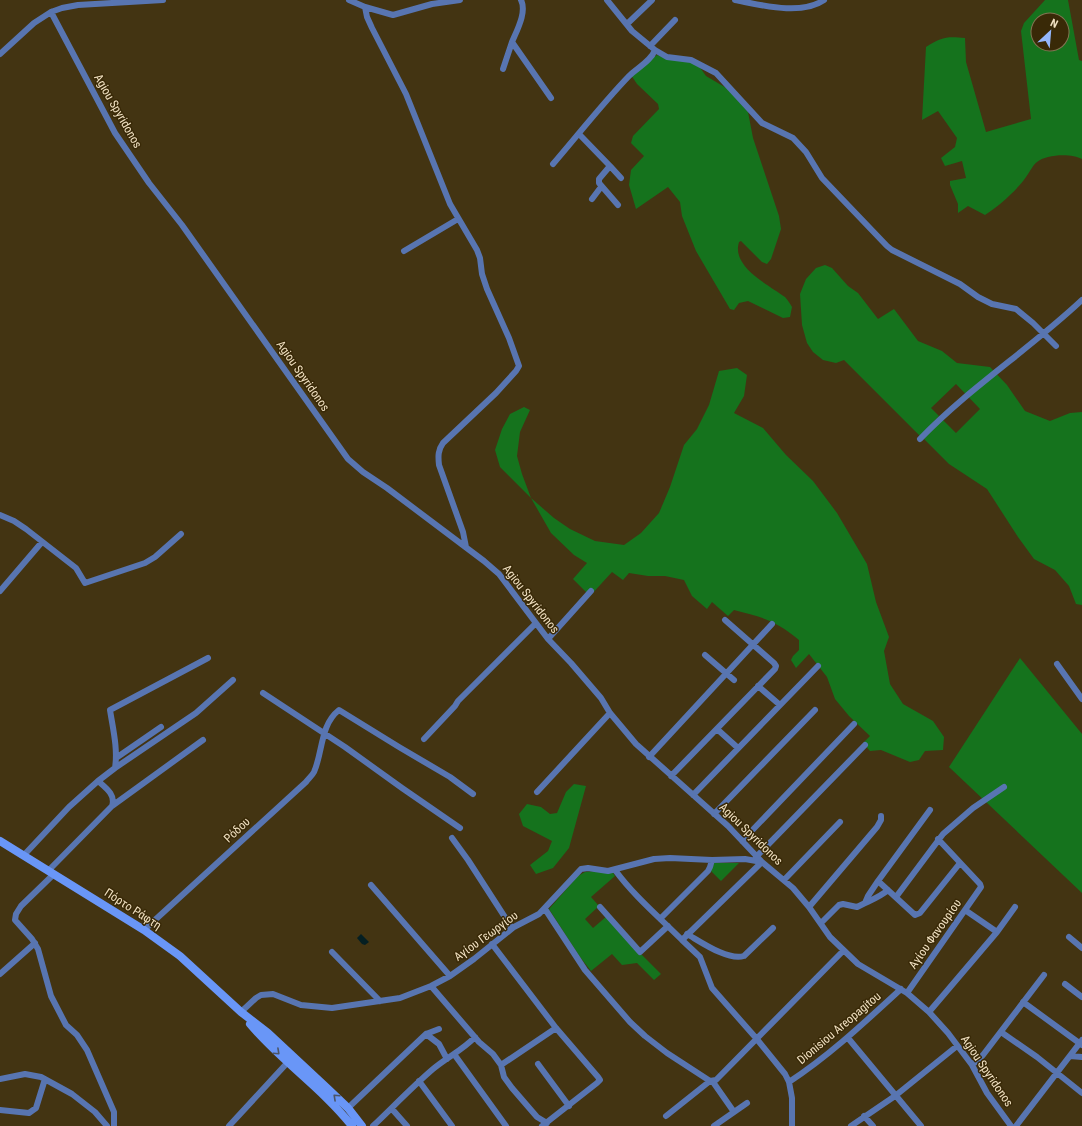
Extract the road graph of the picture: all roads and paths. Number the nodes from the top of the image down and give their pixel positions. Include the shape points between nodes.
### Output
1 (162, 0) edge
2 (349, 0) edge
3 (460, 0) edge
4 (521, 0) edge
5 (607, 0) edge
6 (652, 0) edge
7 (735, 0) edge
8 (824, 0) edge
9 (365, 7) junction
10 (51, 12) junction
11 (675, 20) dead end
12 (627, 24) junction
13 (512, 42) junction
14 (653, 48) junction
15 (0, 54) edge
16 (503, 69) dead end
17 (551, 98) dead end
18 (579, 134) junction
19 (553, 164) dead end
20 (610, 166) junction
21 (621, 178) dead end
22 (601, 187) junction
23 (592, 199) dead end
24 (618, 204) dead end
25 (458, 219) junction
26 (404, 250) dead end
27 (1082, 300) edge
28 (1044, 333) junction
29 (1056, 346) dead end
30 (920, 439) dead end
31 (0, 515) edge
32 (181, 534) dead end
33 (42, 542) junction
34 (466, 547) junction
35 (0, 591) edge
36 (591, 591) dead end
37 (725, 620) dead end
38 (536, 623) junction
39 (772, 624) dead end
40 (548, 639) junction
41 (753, 645) junction
42 (705, 654) dead end
43 (208, 658) dead end
44 (1057, 664) dead end
45 (818, 666) dead end
46 (727, 673) junction
47 (233, 680) dead end
48 (734, 680) dead end
49 (758, 686) junction
50 (263, 693) dead end
51 (1082, 699) edge
52 (780, 705) junction
53 (815, 710) dead end
54 (610, 713) junction
55 (854, 724) dead end
56 (161, 727) dead end
57 (717, 729) junction
58 (324, 733) junction
59 (424, 739) dead end
60 (203, 740) dead end
61 (865, 745) dead end
62 (738, 748) junction
63 (649, 757) junction
64 (116, 758) junction
65 (115, 768) junction
66 (671, 776) junction
67 (98, 781) junction
68 (1004, 787) dead end
69 (537, 792) dead end
70 (473, 794) dead end
71 (693, 795) junction
72 (112, 806) junction
73 (930, 810) dead end
74 (714, 814) junction
75 (881, 816) dead end
76 (840, 822) dead end
77 (460, 828) dead end
78 (452, 838) dead end
79 (938, 839) junction
80 (0, 841) edge
81 (742, 841) junction
82 (754, 854) junction
83 (24, 855) junction
84 (745, 859) junction
85 (712, 860) junction
86 (762, 862) junction
87 (960, 863) junction
88 (615, 870) junction
89 (52, 872) junction
90 (784, 880) junction
91 (878, 881) junction
92 (371, 885) dead end
93 (888, 890) junction
94 (896, 897) junction
95 (865, 903) junction
96 (600, 907) dead end
97 (809, 907) junction
98 (1015, 907) dead end
99 (545, 909) junction
100 (965, 910) junction
101 (660, 919) junction
102 (821, 923) junction
103 (668, 926) junction
104 (512, 928) junction
105 (773, 928) dead end
106 (144, 930) junction
107 (996, 932) junction
108 (687, 934) junction
109 (1069, 937) dead end
110 (682, 940) junction
111 (35, 943) junction
112 (492, 944) junction
113 (1082, 948) edge
114 (843, 950) junction
115 (332, 952) dead end
116 (0, 974) edge
117 (1044, 975) dead end
118 (450, 976) junction
119 (1065, 984) dead end
120 (431, 986) junction
121 (901, 989) junction
122 (907, 992) junction
123 (1082, 997) edge
124 (380, 1001) junction
125 (1024, 1002) junction
126 (241, 1012) junction
127 (929, 1012) junction
128 (556, 1028) junction
129 (439, 1029) dead end
130 (1000, 1032) junction
131 (426, 1034) junction
132 (475, 1037) junction
133 (756, 1038) junction
134 (848, 1038) junction
135 (1081, 1042) edge
136 (957, 1046) junction
137 (454, 1054) junction
138 (1070, 1056) junction
139 (1082, 1056) edge
140 (447, 1059) junction
141 (288, 1062) junction
142 (538, 1064) dead end
143 (501, 1065) junction
144 (972, 1065) junction
145 (1057, 1074) junction
146 (0, 1079) edge
147 (45, 1079) junction
148 (419, 1081) junction
149 (711, 1082) junction
150 (790, 1082) junction
151 (1082, 1093) edge
152 (894, 1096) junction
153 (747, 1103) dead end
154 (569, 1106) junction
155 (348, 1108) junction
156 (392, 1108) junction
157 (0, 1110) edge
158 (734, 1112) junction
159 (666, 1116) dead end
160 (864, 1116) junction
161 (545, 1124) edge
162 (107, 1126) edge
163 (114, 1126) edge
164 (229, 1126) edge
165 (352, 1126) edge
166 (362, 1126) edge
167 (373, 1126) edge
168 (407, 1126) edge
169 (452, 1126) edge
170 (506, 1126) edge
171 (714, 1126) edge
172 (792, 1126) edge
173 (852, 1126) edge
174 (873, 1126) edge
175 (920, 1126) edge
176 (1011, 1126) edge
177 (1016, 1126) edge

1 - 10 street via 78,5
2 - 9 street
3 - 9 street via 432,4 393,15
4 - 13 street via 523,11
5 - 12 street
6 - 12 street
7 - 8 street via 790,8 803,8
9 - 25 street via 372,28 406,94 444,191
10 - 15 street via 34,23
10 - 34 street, Agiou Spyridonos via 115,133 348,459
11 - 14 street
12 - 14 street
13 - 16 street
13 - 17 street
14 - 18 street via 653,55 629,75
14 - 28 street via 667,57 691,60 716,72 762,123 799,143 826,182 892,250 960,284 992,304 1016,309
18 - 19 street
18 - 20 street
20 - 21 street
20 - 22 street via 599,180
22 - 23 street
22 - 24 street
25 - 26 street
25 - 34 street via 477,250 487,289 519,366 496,393 440,448 439,465
27 - 28 street
28 - 29 street
28 - 30 street via 938,420
31 - 33 street via 14,521
32 - 33 street via 145,563 85,583 76,568
33 - 35 street
34 - 38 street, Agiou Spyridonos via 499,574
36 - 40 street
37 - 41 street
38 - 40 street, Agiou Spyridonos
38 - 59 street
39 - 41 street
40 - 54 street, Agiou Spyridonos via 601,698
41 - 46 street
41 - 49 street via 776,666
42 - 46 street
43 - 64 street via 110,710
44 - 51 street
45 - 52 street
46 - 48 street
46 - 63 street
47 - 65 street via 196,713
49 - 52 street
49 - 57 street
50 - 58 street
52 - 62 street
53 - 74 street
54 - 63 street, Agiou Spyridonos
54 - 69 street
55 - 81 street
56 - 64 street
57 - 62 street
57 - 66 street
58 - 70 street, Ρόδου via 334,714 339,710 343,711
58 - 77 street
58 - 106 street, Ρόδου via 313,773 306,782
60 - 72 street
61 - 82 street
62 - 71 street
63 - 66 street, Agiou Spyridonos
64 - 65 street
65 - 67 street
66 - 71 street, Agiou Spyridonos
67 - 72 street via 113,796
67 - 83 street
68 - 79 street via 973,808
71 - 74 street, Agiou Spyridonos
72 - 89 street
73 - 91 street
74 - 81 street, Agiou Spyridonos
75 - 97 street via 877,827
76 - 90 street
78 - 104 street
79 - 87 street
79 - 94 street
80 - 83 main road, Πόρτο Ράφτη
81 - 82 street, Agiou Spyridonos
82 - 84 street
82 - 86 street, Agiou Spyridonos
83 - 89 main road, Πόρτο Ράφτη
84 - 85 street, Αγίου Γεωργίου
84 - 86 street, Αγίου Γεωργίου
85 - 88 street, Αγίου Γεωργίου via 654,859
85 - 101 street via 708,871
86 - 90 street, Agiou Spyridonos
86 - 108 street
87 - 94 street via 920,913 915,915
87 - 100 street, Αγίου Φανουρίου via 981,887
88 - 99 street, Αγίου Γεωργίου via 581,869
88 - 101 street
89 - 106 main road, Πόρτο Ράφτη
89 - 111 street via 16,914 15,920
90 - 97 street, Agiou Spyridonos
91 - 93 street
91 - 95 street
92 - 118 street
93 - 94 street
93 - 95 street
95 - 102 street via 858,907 843,904
96 - 103 street via 640,952
97 - 102 street, Agiou Spyridonos
98 - 107 street
99 - 104 street, Αγίου Γεωργίου
99 - 149 street via 585,970 630,1022 667,1053
100 - 107 street
100 - 122 street, Αγίου Φανουρίου
101 - 103 street
102 - 114 street, Agiou Spyridonos
103 - 110 street
104 - 112 street, Αγίου Γεωργίου
105 - 108 street via 740,957 715,950
106 - 126 main road, Πόρτο Ράφτη via 190,964
107 - 127 street
108 - 110 street
109 - 113 street
110 - 133 street via 700,957 712,988
111 - 116 street
111 - 163 street via 43,962 51,996 66,1025 78,1035 87,1050 114,1112
112 - 118 street, Αγίου Γεωργίου
112 - 128 street
114 - 121 street, Agiou Spyridonos via 858,964
114 - 133 street
115 - 124 street
117 - 125 street
118 - 120 street, Αγίου Γεωργίου
119 - 123 street
120 - 124 street, Αγίου Γεωργίου via 400,998
120 - 132 street
121 - 122 street, Agiou Spyridonos
121 - 134 street, Dionisiou Areopagitou
122 - 127 street, Agiou Spyridonos
124 - 126 street, Αγίου Γεωργίου via 318,1008 301,1006 279,996 267,994 256,998
125 - 130 street
125 - 135 street
126 -> 141 main road, Πόρτο Ράφτη via 262,1038
155 -> 126 main road, Πόρτο Ράφτη
127 - 136 street, Agiou Spyridonos
128 - 143 street
128 - 154 street via 600,1080
129 - 131 street
130 - 144 street
130 - 145 street
131 - 140 street via 439,1044
131 - 155 street
132 - 137 street
132 - 143 street
133 - 149 street
133 - 150 street
134 - 150 street, Dionisiou Areopagitou
134 - 152 street
135 - 138 street
136 - 144 street, Agiou Spyridonos
136 - 152 street
137 - 140 street
137 - 170 street
138 - 139 street
138 - 145 street
140 - 148 street
141 - 164 street
141 - 165 main road, Πόρτο Ράφτη
142 - 154 street
143 - 161 street via 504,1077 512,1088
144 - 176 street, Agiou Spyridonos via 987,1093
145 - 151 street
145 - 177 street
146 - 147 street via 25,1074
147 - 157 street via 33,1112
147 - 162 street via 72,1094 96,1112
148 - 156 street
148 - 169 street
149 - 158 street
149 - 159 street
150 - 172 street
152 - 160 street
152 - 175 street
153 - 158 street
154 - 161 street
155 - 166 main road, Πόρτο Ράφτη
156 - 167 street
156 - 168 street
158 - 171 street
160 - 173 street
160 - 174 street

